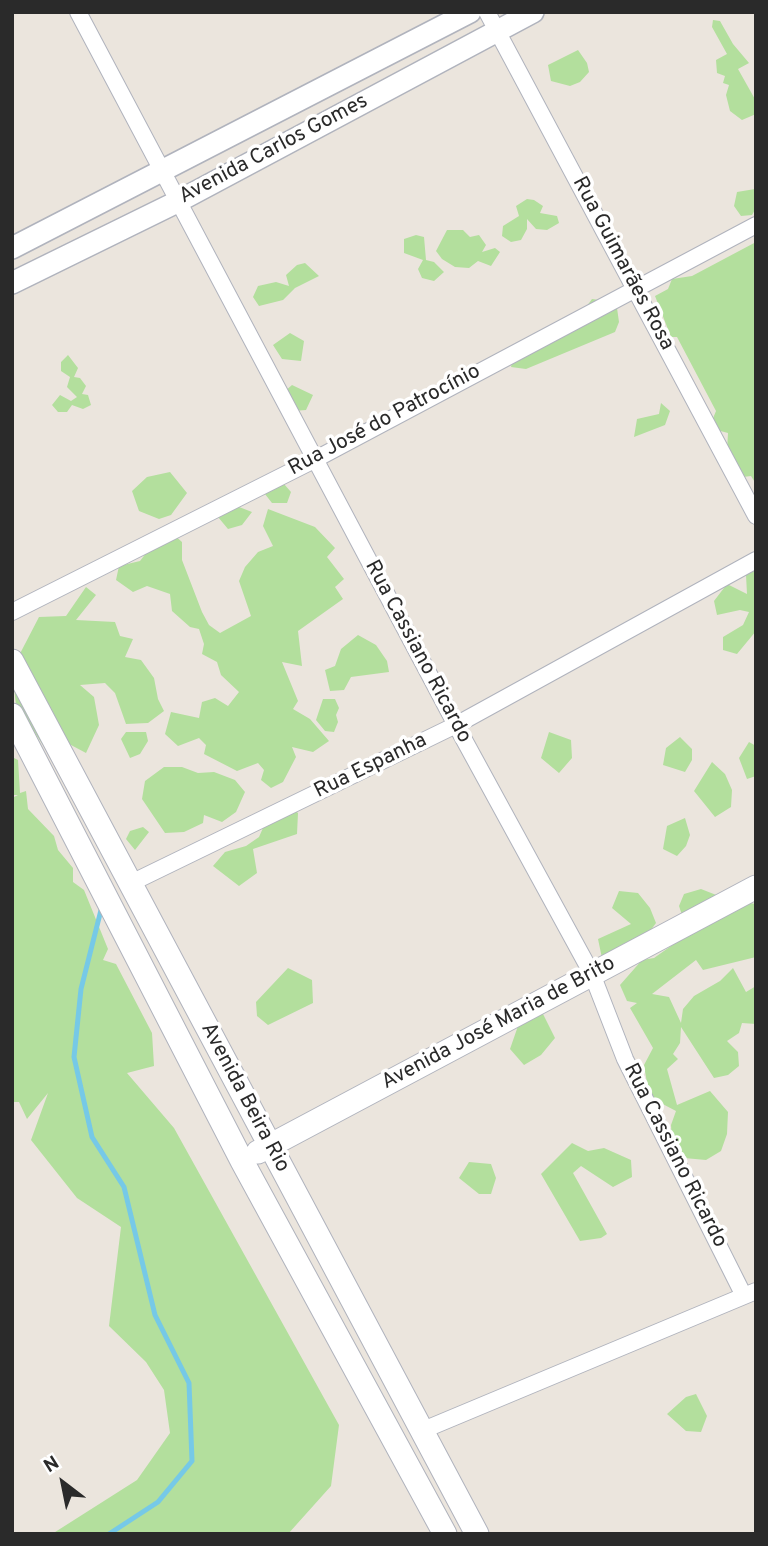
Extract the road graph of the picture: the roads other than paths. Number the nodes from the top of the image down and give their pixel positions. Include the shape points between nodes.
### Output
1 (78, 12) edge
2 (470, 12) edge
3 (533, 12) edge
4 (492, 21) edge
5 (161, 173) junction
6 (177, 202) junction
7 (756, 225) edge
8 (12, 248) edge
9 (12, 283) edge
10 (635, 287) junction
11 (314, 460) junction
12 (756, 516) edge
13 (756, 560) edge
14 (12, 612) edge
15 (12, 661) edge
16 (12, 715) edge
17 (456, 725) junction
18 (129, 884) junction
19 (756, 887) edge
20 (592, 974) junction
21 (270, 1145) junction
22 (242, 1161) junction
23 (750, 1294) edge
24 (421, 1431) junction
25 (445, 1534) edge
26 (477, 1534) edge

1 - 5 street, Rua Cassiano Ricardo
2 - 5 street, Avenida Carlos Gomes
3 - 4 street, Avenida Carlos Gomes
4 - 6 street, Avenida Carlos Gomes
4 - 10 street, Rua Guimarães Rosa
5 - 6 street, Rua Cassiano Ricardo
5 - 8 street, Avenida Carlos Gomes
6 - 9 street, Avenida Carlos Gomes
6 - 11 street, Rua Cassiano Ricardo
7 - 10 street, Rua José do Patrocínio
10 - 11 street, Rua José do Patrocínio
10 - 12 street, Rua Guimarães Rosa
11 - 14 street, Rua José do Patrocínio
11 - 17 street, Rua Cassiano Ricardo
13 - 17 street, Rua Espanha
15 - 18 main road, Avenida Beira Rio
16 - 22 main road, Avenida Beira Rio
17 - 18 street, Rua Espanha
17 - 20 street, Rua Cassiano Ricardo
18 - 21 main road, Avenida Beira Rio
19 - 20 main road, Avenida José Maria de Brito
20 - 21 main road, Avenida José Maria de Brito
20 - 23 street, Rua Cassiano Ricardo via 625,1059
21 - 22 main road, Avenida José Maria de Brito
21 - 24 main road, Avenida Beira Rio
22 - 25 main road, Avenida Beira Rio
23 - 24 street
24 - 26 main road, Avenida Beira Rio

